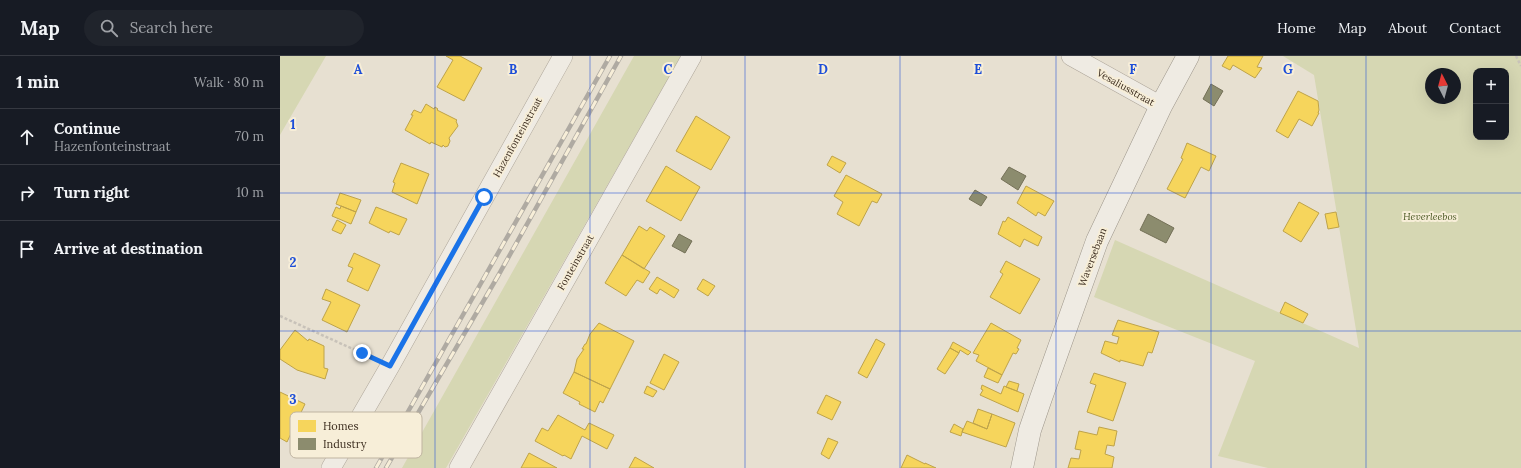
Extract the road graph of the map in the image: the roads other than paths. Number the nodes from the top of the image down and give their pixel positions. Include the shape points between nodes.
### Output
1 (563, 56) edge
2 (692, 56) edge
3 (1071, 56) edge
4 (1188, 56) edge
5 (1161, 106) junction
6 (363, 412) edge
7 (337, 458) edge
8 (331, 468) edge
9 (459, 468) edge
10 (1022, 468) edge

1 - 6 street, Hazenfonteinstraat
2 - 9 street, Fonteinstraat
3 - 5 street, Vesaliusstraat
4 - 5 street, Waversebaan
5 - 10 street, Waversebaan via 1097,241 1030,430
7 - 8 street, Hazenfonteinstraat

